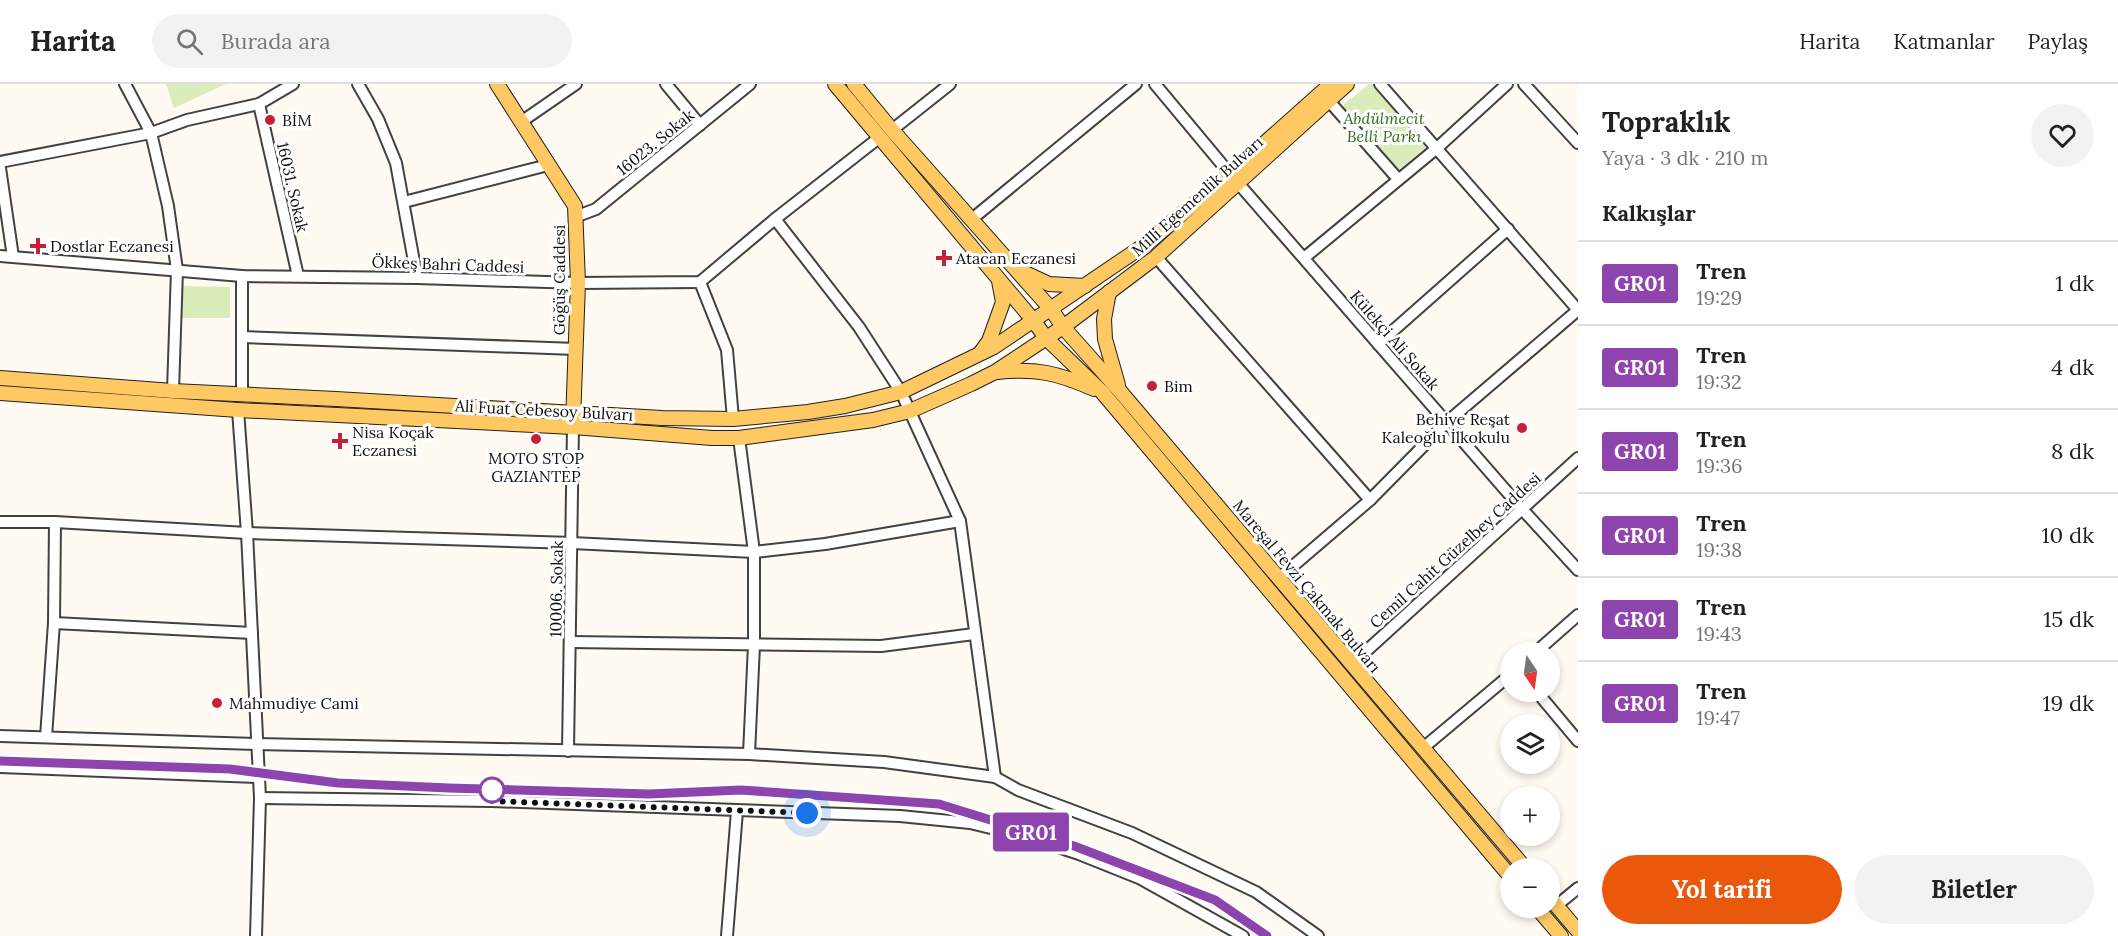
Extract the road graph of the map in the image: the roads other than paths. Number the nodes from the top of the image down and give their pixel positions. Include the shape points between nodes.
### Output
1 (125, 84) edge
2 (293, 84) edge
3 (358, 84) edge
4 (497, 84) edge
5 (576, 84) edge
6 (666, 84) edge
7 (750, 84) edge
8 (835, 84) edge
9 (854, 84) edge
10 (950, 84) edge
11 (1136, 84) edge
12 (1155, 84) edge
13 (1330, 84) edge
14 (1347, 84) edge
15 (1380, 84) edge
16 (1507, 84) edge
17 (1524, 84) edge
18 (1329, 101) junction
19 (259, 104) junction
20 (520, 122) junction
21 (700, 125) junction
22 (151, 133) junction
23 (886, 134) junction
24 (1578, 143) edge
25 (1437, 148) junction
26 (0, 162) edge
27 (548, 165) junction
28 (0, 168) edge
29 (1234, 179) junction
30 (1398, 179) junction
31 (404, 202) junction
32 (575, 217) junction
33 (775, 219) junction
34 (972, 219) junction
35 (1508, 229) junction
36 (0, 256) edge
37 (13, 257) junction
38 (1156, 257) junction
39 (1304, 258) junction
40 (1014, 268) junction
41 (177, 270) junction
42 (242, 276) junction
43 (298, 276) junction
44 (417, 278) junction
45 (999, 279) junction
46 (700, 282) junction
47 (578, 283) junction
48 (1085, 286) junction
49 (1109, 292) junction
50 (1051, 309) junction
51 (1578, 310) edge
52 (1033, 320) junction
53 (1063, 327) junction
54 (242, 337) junction
55 (1046, 338) junction
56 (1378, 344) junction
57 (576, 349) junction
58 (979, 355) junction
59 (995, 372) junction
60 (0, 378) edge
61 (1119, 390) junction
62 (173, 392) junction
63 (901, 392) junction
64 (1102, 392) junction
65 (0, 393) edge
66 (242, 395) junction
67 (238, 410) junction
68 (910, 411) junction
69 (733, 419) junction
70 (573, 420) junction
71 (1447, 422) junction
72 (739, 438) junction
73 (1578, 458) edge
74 (1370, 500) junction
75 (1522, 509) junction
76 (960, 521) junction
77 (0, 522) edge
78 (55, 522) junction
79 (247, 533) junction
80 (572, 543) junction
81 (754, 552) junction
82 (1578, 570) edge
83 (1279, 578) junction
84 (1578, 615) edge
85 (54, 623) junction
86 (252, 633) junction
87 (974, 634) junction
88 (570, 642) junction
89 (1547, 642) edge
90 (754, 645) junction
91 (1352, 664) junction
92 (1500, 683) edge
93 (1545, 702) edge
94 (0, 736) edge
95 (46, 737) junction
96 (1578, 741) edge
97 (256, 744) junction
98 (1423, 748) junction
99 (568, 751) junction
100 (749, 754) junction
101 (0, 767) edge
102 (258, 777) junction
103 (995, 777) junction
104 (260, 798) junction
105 (737, 811) junction
106 (1516, 858) edge
107 (1500, 864) edge
108 (1578, 888) edge
109 (1560, 898) edge
110 (1560, 910) edge
111 (1546, 918) edge
112 (1578, 932) edge
113 (256, 936) edge
114 (727, 936) edge
115 (1243, 936) edge
116 (1318, 936) edge
117 (1561, 936) edge

1 - 22 street
2 - 19 street
3 - 31 street via 396,163
4 - 20 main road, Göğüş Caddesi
5 - 20 street
6 - 21 street
7 - 21 street, 16023. Sokak
8 - 23 main road
9 - 23 main road
10 - 23 street
11 - 34 street
12 - 29 street, Külekçi Ali Sokak
13 - 29 main road, Milli Egemenlik Bulvarı
14 - 18 main road, Milli Egemenlik Bulvarı
15 - 25 street
16 - 25 street
17 - 24 street
18 - 29 main road, Milli Egemenlik Bulvarı
18 - 30 street
19 - 22 street via 187,120
19 - 43 street, 16031. Sokak
20 - 27 main road, Göğüş Caddesi
21 - 32 street, 16023. Sokak via 596,209
22 - 26 street
22 - 41 street via 168,206
23 - 33 street
23 - 34 main road, Mareşal Fevzi Çakmak Bulvarı
23 - 45 main road
25 - 30 street
25 - 35 street
27 - 31 street
27 - 32 main road, Göğüş Caddesi via 575,206
28 - 37 street
29 - 38 main road, Milli Egemenlik Bulvarı
29 - 39 street, Külekçi Ali Sokak
29 - 48 main road, Milli Egemenlik Bulvarı
30 - 39 street
31 - 44 street
32 - 47 main road, Göğüş Caddesi
33 - 46 street
33 - 63 street via 859,327
34 - 40 main road, Mareşal Fevzi Çakmak Bulvarı
35 - 51 street
35 - 56 street
36 - 37 street, Ökkeş Bahri Caddesi
37 - 41 street, Ökkeş Bahri Caddesi
38 - 49 main road, Milli Egemenlik Bulvarı
38 - 74 street
39 - 56 street, Külekçi Ali Sokak
40 - 48 main road via 1049,284
40 - 50 main road, Mareşal Fevzi Çakmak Bulvarı
41 - 42 street, Ökkeş Bahri Caddesi
41 - 62 street
42 - 43 street, Ökkeş Bahri Caddesi
42 - 54 street
43 - 44 street, Ökkeş Bahri Caddesi
44 - 47 street, Ökkeş Bahri Caddesi
45 - 52 main road
45 - 58 main road via 1003,302
46 - 47 street, Ökkeş Bahri Caddesi
46 - 69 street via 726,350
47 - 57 main road, Göğüş Caddesi
48 - 50 main road, Milli Egemenlik Bulvarı
49 - 53 main road, Milli Egemenlik Bulvarı
49 - 61 main road via 1105,339
50 - 52 main road, Milli Egemenlik Bulvarı
50 - 53 main road, Mareşal Fevzi Çakmak Bulvarı
51 - 71 street
52 - 55 main road
52 - 58 main road, Milli Egemenlik Bulvarı
53 - 55 main road, Ali Fuat Cebesoy Bulvarı
53 - 61 main road, Mareşal Fevzi Çakmak Bulvarı
54 - 57 street
54 - 66 street
55 - 59 main road, Ali Fuat Cebesoy Bulvarı
55 - 64 main road
56 - 71 street, Külekçi Ali Sokak
57 - 70 main road, Göğüş Caddesi
58 - 63 main road, Milli Egemenlik Bulvarı
59 - 64 main road via 1024,370 1062,375
59 - 68 main road, Ali Fuat Cebesoy Bulvarı
60 - 62 main road
61 - 83 main road, Mareşal Fevzi Çakmak Bulvarı
62 - 66 main road
63 - 68 street
63 - 69 main road, Milli Egemenlik Bulvarı via 808,412
64 - 107 main road
65 - 67 main road, Ali Fuat Cebesoy Bulvarı
66 - 70 main road
67 - 70 main road, Ali Fuat Cebesoy Bulvarı
67 - 79 street
68 - 72 main road, Ali Fuat Cebesoy Bulvarı via 873,420
68 - 76 street
69 - 70 main road, Milli Egemenlik Bulvarı
70 - 72 main road, Ali Fuat Cebesoy Bulvarı
70 - 80 street, 10006. Sokak
71 - 74 street
71 - 75 street, Külekçi Ali Sokak
72 - 81 street
73 - 75 street, Cemil Cahit Güzelbey Caddesi
74 - 83 street
75 - 82 street, Külekçi Ali Sokak
75 - 91 street, Cemil Cahit Güzelbey Caddesi
76 - 81 street
76 - 87 street
77 - 78 street
78 - 79 street
78 - 85 street
79 - 80 street
79 - 86 street
80 - 81 street
80 - 88 street, 10006. Sokak
81 - 90 street
83 - 91 main road, Mareşal Fevzi Çakmak Bulvarı
84 - 89 street
85 - 86 street
85 - 95 street
86 - 97 street
87 - 90 street via 881,646
87 - 103 street
88 - 90 street
88 - 99 street, 10006. Sokak
90 - 100 street
91 - 98 main road, Mareşal Fevzi Çakmak Bulvarı
92 - 98 street
93 - 96 street
94 - 95 street
95 - 97 street
97 - 99 street
97 - 102 street
98 - 106 main road, Mareşal Fevzi Çakmak Bulvarı
99 - 100 street
100 - 103 street via 884,762
101 - 102 street
102 - 104 street
103 - 116 street via 1018,790 1132,833 1256,892
104 - 105 street via 492,801
104 - 113 street
105 - 114 street
105 - 115 street via 900,816 993,828 1079,854 1138,878
108 - 109 street
110 - 112 main road
111 - 117 main road

